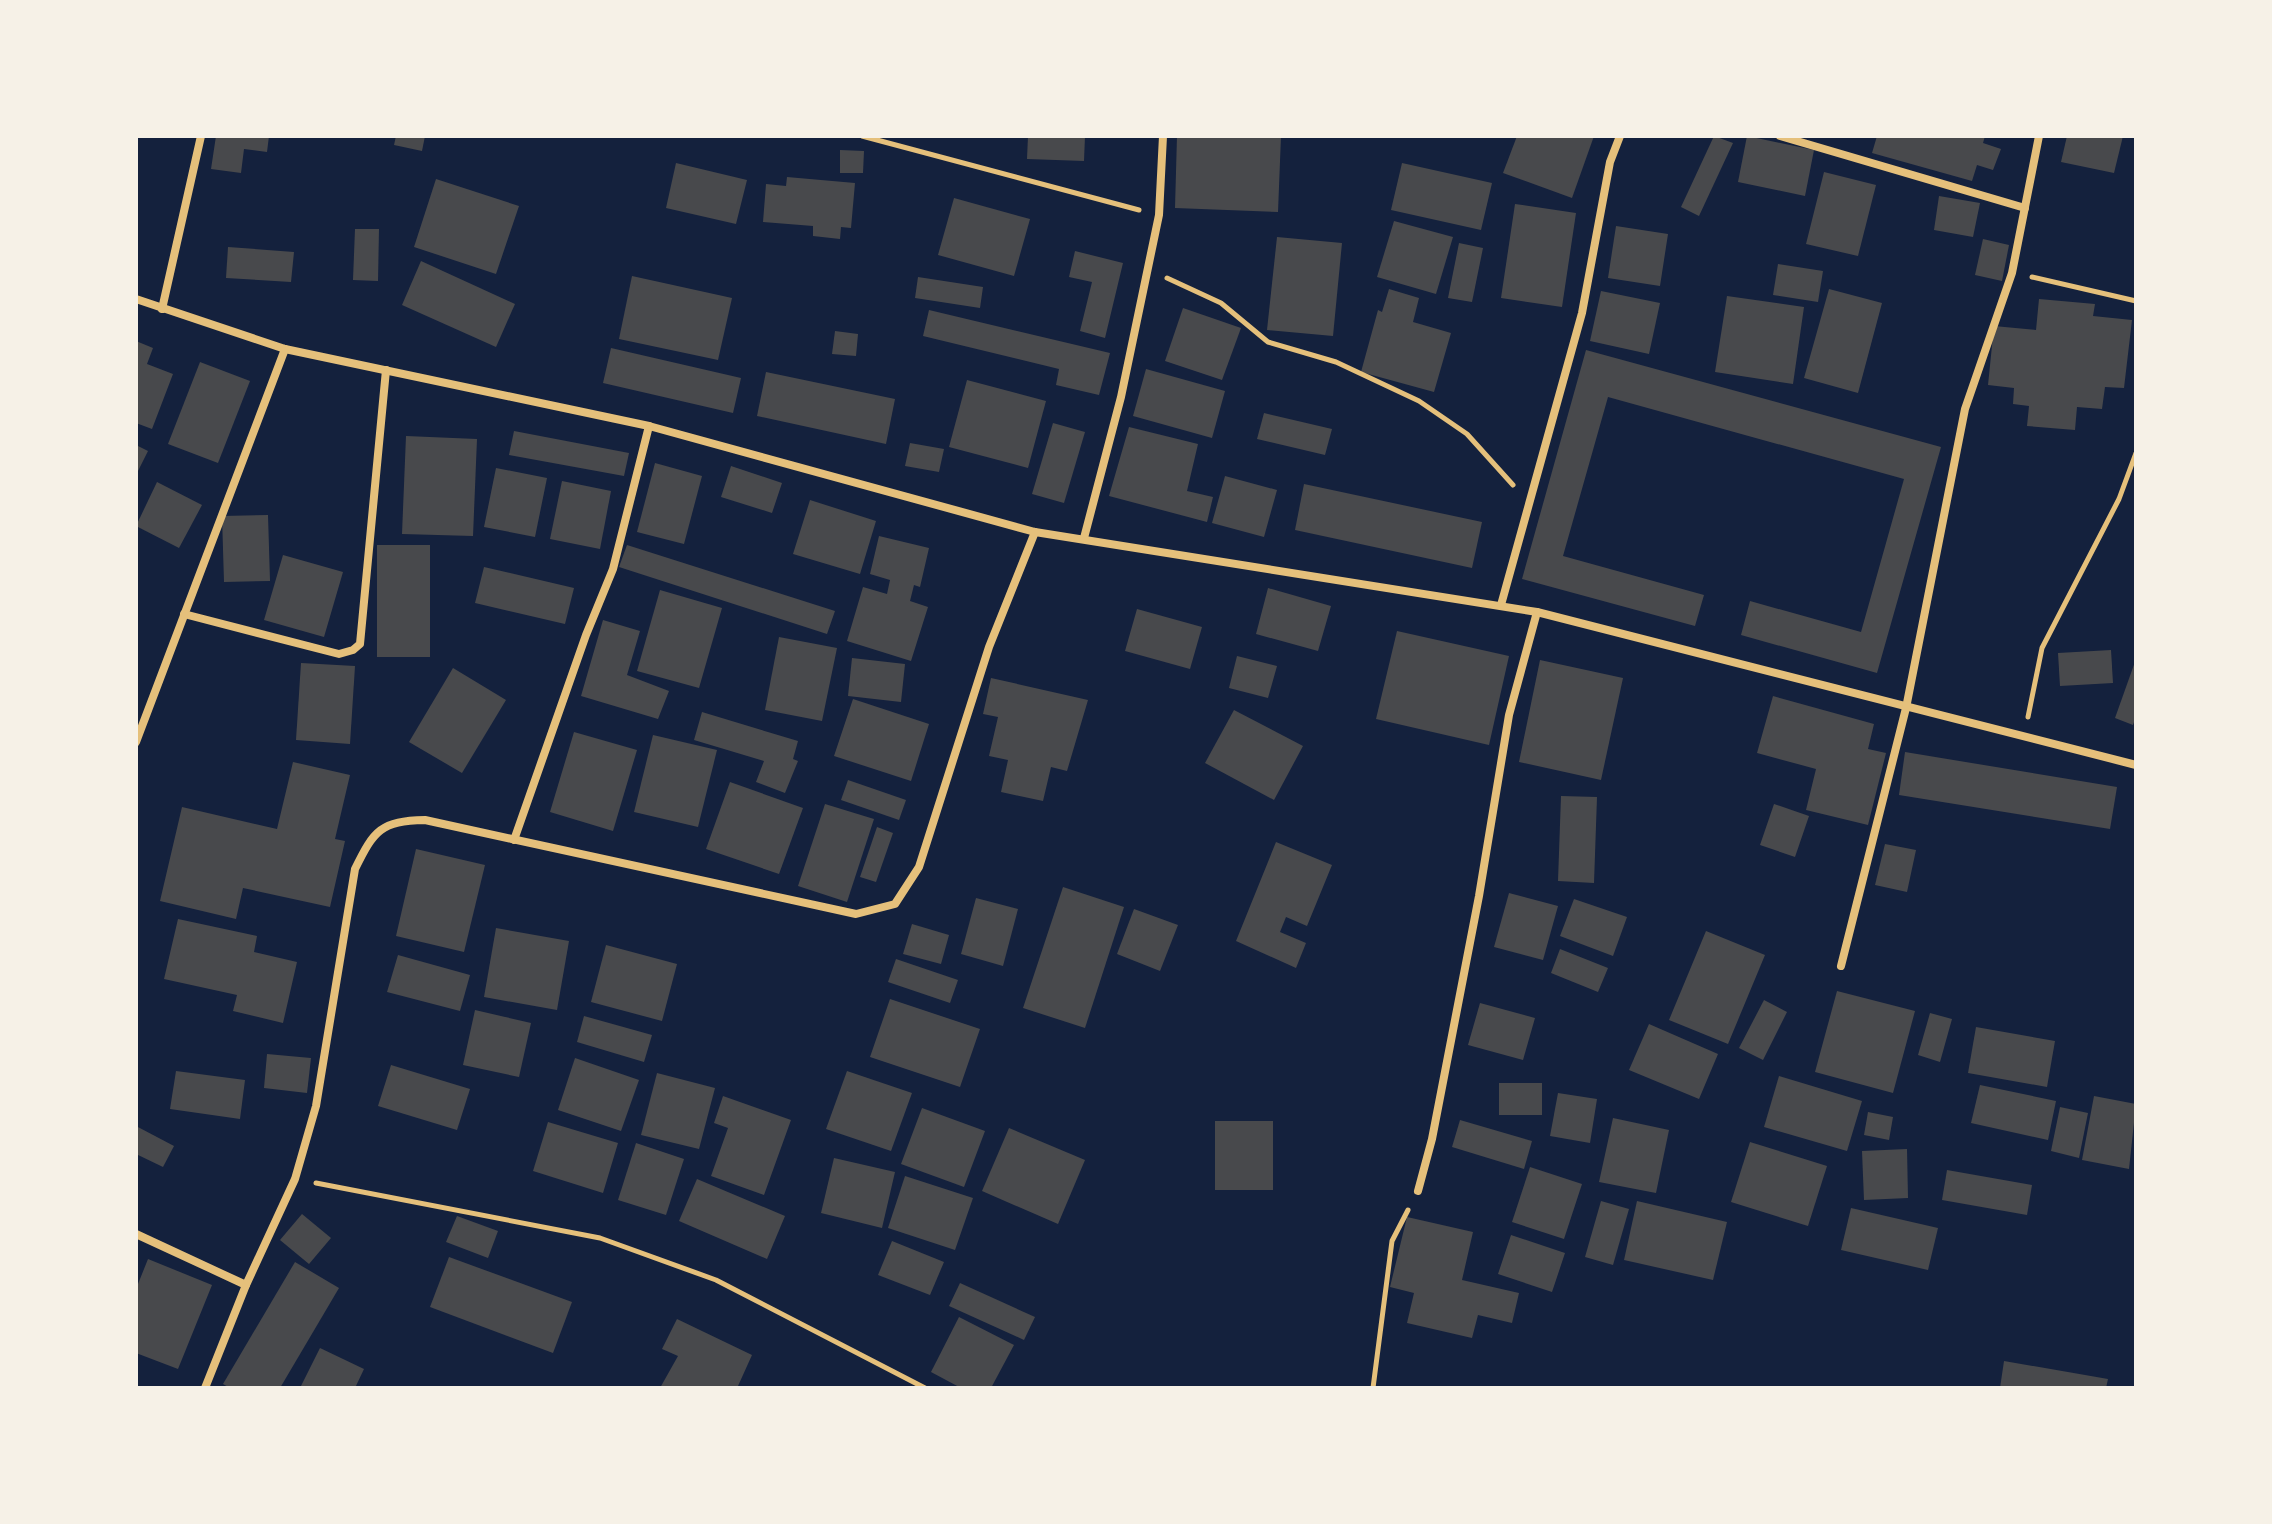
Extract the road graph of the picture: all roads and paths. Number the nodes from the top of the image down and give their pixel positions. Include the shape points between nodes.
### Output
1 (201, 136) edge
2 (862, 136) edge
3 (1163, 136) edge
4 (1620, 136) edge
5 (1780, 136) edge
6 (2039, 136) edge
7 (2025, 208) junction
8 (1159, 215) junction
9 (1147, 271) junction
10 (2012, 273) junction
11 (136, 299) edge
12 (2136, 301) edge
13 (162, 309) junction
14 (285, 349) junction
15 (386, 370) junction
16 (649, 426) junction
17 (2136, 453) edge
18 (1528, 500) junction
19 (1035, 532) junction
20 (1084, 538) junction
21 (1501, 605) junction
22 (1537, 612) junction
23 (184, 614) junction
24 (1906, 708) junction
25 (2023, 739) junction
26 (136, 742) edge
27 (2136, 765) edge
28 (514, 840) junction
29 (1841, 966) dead end
30 (295, 1179) junction
31 (1418, 1191) joint
32 (136, 1234) edge
33 (246, 1285) junction
34 (205, 1388) edge
35 (925, 1388) edge
36 (1373, 1388) edge

1 - 13 street
2 - 8 path
3 - 8 street
4 - 18 street via 1610,162 1582,313
5 - 7 street
6 - 7 street
7 - 10 street
8 - 9 street
9 - 18 path via 1221,303 1268,342 1336,362 1419,401 1467,434
9 - 20 street
10 - 12 path
10 - 24 street via 1965,409
11 - 13 street
13 - 14 street
14 - 15 street
14 - 23 street
15 - 16 street
15 - 23 street via 360,644 339,654
16 - 19 street
16 - 28 street via 613,569
17 - 25 path via 2119,499 2042,648
18 - 21 street
19 - 20 street
19 - 28 street via 989,647 919,867 895,904 856,914
20 - 21 street
21 - 22 street
22 - 24 street
22 - 31 street via 1509,715 1479,896
23 - 26 street
24 - 25 street
24 - 29 street
25 - 27 street
28 - 30 street via 425,820 393,821 370,838 355,869 316,1106
30 - 33 street
30 - 35 path via 600,1238 716,1280
31 - 36 path via 1392,1241
32 - 33 street
33 - 34 street

